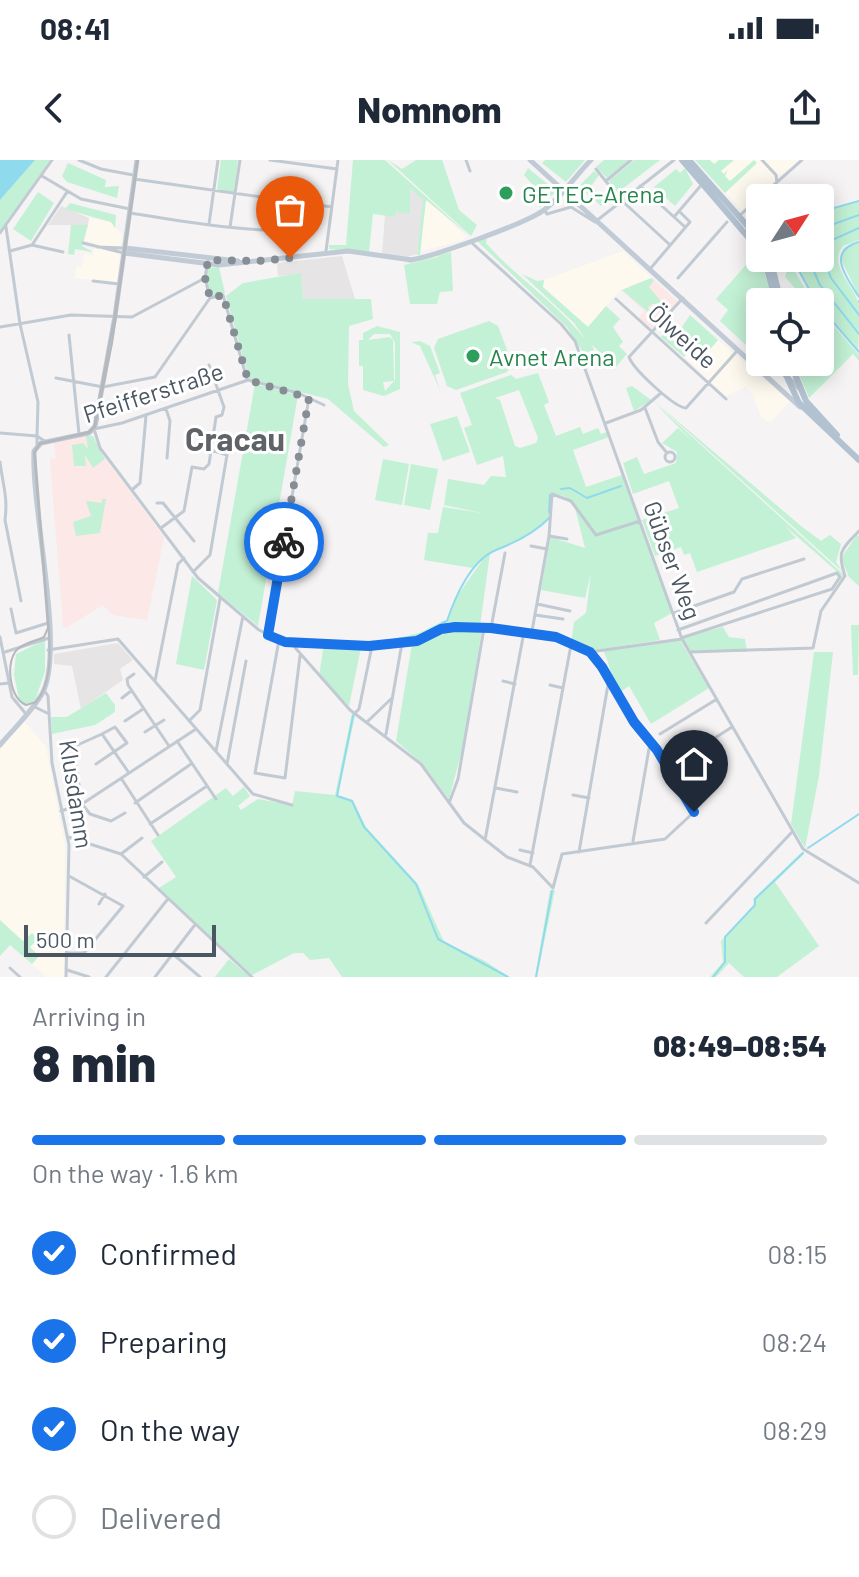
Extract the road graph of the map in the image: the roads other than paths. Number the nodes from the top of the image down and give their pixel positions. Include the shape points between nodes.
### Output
1 (52, 160) edge
2 (79, 160) edge
3 (137, 160) edge
4 (218, 160) edge
5 (240, 160) edge
6 (270, 160) edge
7 (338, 160) edge
8 (466, 160) edge
9 (530, 160) edge
10 (631, 160) edge
11 (674, 160) edge
12 (682, 160) edge
13 (689, 160) edge
14 (764, 160) edge
15 (802, 160) edge
16 (592, 164) edge
17 (337, 169) junction
18 (470, 171) dead end
19 (42, 176) junction
20 (135, 177) junction
21 (606, 181) junction
22 (777, 182) junction
23 (703, 183) junction
24 (640, 186) junction
25 (563, 190) junction
26 (214, 191) junction
27 (67, 192) junction
28 (235, 194) junction
29 (619, 198) junction
30 (332, 207) junction
31 (543, 209) junction
32 (130, 211) junction
33 (679, 211) junction
34 (674, 217) junction
35 (733, 219) junction
36 (597, 220) junction
37 (209, 224) junction
38 (300, 225) dead end
39 (6, 227) junction
40 (230, 227) junction
41 (686, 227) junction
42 (746, 229) edge
43 (0, 233) edge
44 (746, 234) edge
45 (469, 241) junction
46 (83, 243) dead end
47 (32, 245) junction
48 (670, 245) junction
49 (10, 251) junction
50 (124, 251) junction
51 (63, 252) dead end
52 (327, 253) junction
53 (207, 262) junction
54 (650, 269) junction
55 (205, 278) junction
56 (93, 281) dead end
57 (119, 284) junction
58 (670, 287) junction
59 (210, 298) junction
60 (683, 298) junction
61 (616, 299) dead end
62 (115, 316) junction
63 (20, 324) junction
64 (0, 327) edge
65 (652, 332) junction
66 (69, 335) dead end
67 (739, 349) junction
68 (746, 355) edge
69 (197, 375) dead end
70 (771, 376) edge
71 (785, 376) edge
72 (786, 376) edge
73 (795, 376) edge
74 (56, 378) dead end
75 (248, 380) junction
76 (74, 382) junction
77 (708, 383) junction
78 (103, 387) junction
79 (800, 389) junction
80 (218, 390) junction
81 (661, 393) junction
82 (309, 398) junction
83 (726, 399) dead end
84 (324, 405) dead end
85 (645, 408) junction
86 (166, 409) junction
87 (805, 410) junction
88 (146, 416) junction
89 (606, 423) junction
90 (94, 429) junction
91 (0, 433) edge
92 (79, 435) junction
93 (37, 436) junction
94 (46, 442) junction
95 (37, 445) junction
96 (211, 450) junction
97 (667, 453) dead end
98 (167, 458) dead end
99 (859, 458) edge
100 (0, 462) edge
101 (133, 490) junction
102 (157, 503) dead end
103 (2, 513) edge
104 (174, 519) junction
105 (640, 521) junction
106 (161, 528) junction
107 (859, 531) edge
108 (549, 536) junction
109 (567, 539) dead end
110 (194, 541) dead end
111 (531, 546) dead end
112 (547, 549) junction
113 (505, 553) dead end
114 (184, 558) junction
115 (804, 559) dead end
116 (193, 572) junction
117 (834, 590) junction
118 (221, 597) junction
119 (21, 601) dead end
120 (537, 604) junction
121 (11, 609) dead end
122 (570, 611) dead end
123 (672, 613) junction
124 (535, 615) junction
125 (243, 616) junction
126 (563, 619) dead end
127 (48, 623) junction
128 (484, 628) junction
129 (491, 628) junction
130 (678, 630) junction
131 (524, 632) junction
132 (532, 633) junction
133 (268, 635) junction
134 (1, 638) edge
135 (49, 638) junction
136 (682, 638) junction
137 (279, 640) junction
138 (291, 643) junction
139 (402, 643) junction
140 (571, 645) junction
141 (372, 646) junction
142 (48, 650) junction
143 (5, 652) junction
144 (590, 652) junction
145 (690, 652) junction
146 (300, 656) junction
147 (246, 661) dead end
148 (134, 674) dead end
149 (609, 679) junction
150 (155, 681) junction
151 (503, 681) dead end
152 (9, 683) junction
153 (0, 684) edge
154 (515, 684) junction
155 (550, 685) dead end
156 (563, 688) junction
157 (44, 690) junction
158 (131, 691) junction
159 (393, 697) junction
160 (122, 698) dead end
161 (717, 699) junction
162 (34, 704) junction
163 (143, 709) junction
164 (48, 713) junction
165 (26, 714) junction
166 (354, 714) junction
167 (164, 720) dead end
168 (125, 721) dead end
169 (189, 721) junction
170 (368, 721) junction
171 (155, 726) junction
172 (732, 727) junction
173 (196, 729) junction
174 (145, 732) dead end
175 (102, 734) junction
176 (660, 734) dead end
177 (386, 735) junction
178 (2, 740) edge
179 (177, 741) junction
180 (650, 743) junction
181 (169, 746) junction
182 (216, 751) junction
183 (114, 752) junction
184 (682, 759) dead end
185 (96, 764) dead end
186 (192, 764) junction
187 (227, 764) junction
188 (129, 773) junction
189 (121, 778) junction
190 (207, 786) junction
191 (496, 788) junction
192 (517, 792) dead end
193 (573, 795) dead end
194 (589, 798) junction
195 (216, 799) dead end
196 (135, 803) junction
197 (449, 803) junction
198 (82, 804) junction
199 (292, 805) dead end
200 (61, 811) junction
201 (125, 813) dead end
202 (150, 824) junction
203 (792, 832) junction
204 (158, 835) dead end
205 (68, 837) junction
206 (142, 838) dead end
207 (484, 841) junction
208 (633, 842) junction
209 (520, 850) dead end
210 (533, 853) junction
211 (579, 853) junction
212 (121, 854) junction
213 (162, 862) dead end
214 (530, 865) junction
215 (69, 876) junction
216 (859, 876) edge
217 (144, 877) junction
218 (857, 882) edge
219 (105, 894) junction
220 (167, 900) junction
221 (99, 904) dead end
222 (706, 923) dead end
223 (195, 926) junction
224 (68, 953) junction
225 (173, 954) junction
226 (10, 968) dead end
227 (67, 970) junction
228 (198, 976) edge
229 (20, 977) edge
230 (66, 977) edge
231 (89, 977) edge
232 (106, 977) edge
233 (155, 977) edge
234 (252, 977) edge

1 - 19 street
2 - 20 street
3 - 20 main road
4 - 26 street
5 - 28 street
6 - 17 street
7 - 17 street
8 - 18 street
9 - 25 main road
10 - 21 street
11 - 24 street
12 - 23 main road
13 - 35 main road
14 - 22 street
15 - 22 street
16 - 21 street
16 - 25 main road
17 - 30 street
19 - 27 street
19 - 39 street
20 - 26 street
20 - 32 main road
21 - 29 street
22 - 35 street
23 - 33 street
23 - 35 main road
24 - 29 street
24 - 34 street
25 - 31 main road
25 - 36 main road
26 - 28 street
26 - 37 street
27 - 32 street
27 - 47 street
28 - 30 street
28 - 40 street
29 - 36 street
29 - 48 street
30 - 52 street
31 - 36 street via 547,214 571,207
31 - 45 main road
32 - 37 street
32 - 50 main road
33 - 34 street
33 - 41 street via 690,222
34 - 41 street
35 - 42 main road
35 - 44 main road
35 - 58 street
36 - 54 main road
37 - 40 street
38 - 40 street
39 - 43 street
39 - 49 street
41 - 48 street
45 - 52 main road via 412,260
45 - 89 street, Gübser Weg via 572,336
46 - 50 street
47 - 49 street
47 - 51 street
48 - 54 street
49 - 63 street
50 - 53 main road
50 - 57 main road
52 - 53 main road
53 - 55 street
54 - 58 main road
55 - 59 street
55 - 62 street via 133,317
56 - 57 street
57 - 62 main road
58 - 60 main road
59 - 75 street via 223,295
59 - 78 street via 159,374
60 - 65 street
60 - 67 main road
61 - 65 street, Ölweide
62 - 63 street via 71,315
62 - 78 main road
63 - 64 street
63 - 93 street via 38,402
65 - 77 street, Ölweide
65 - 81 street via 630,362
66 - 76 street
67 - 68 main road
67 - 77 street
69 - 80 street via 210,368
70 - 87 main road
71 - 87 main road
72 - 79 main road
73 - 79 main road
74 - 76 street
75 - 80 street, Pfeifferstraße
75 - 82 street, Pfeifferstraße
76 - 78 street
76 - 92 street
77 - 81 street via 685,409
77 - 83 street, Ölweide
78 - 90 main road
79 - 99 main road via 814,412
80 - 86 street, Pfeifferstraße
80 - 96 street via 224,407 216,417
81 - 85 street
82 - 84 street, Pfeifferstraße
82 - 133 street
85 - 89 street
85 - 97 street
86 - 88 street, Pfeifferstraße
86 - 98 street
87 - 99 main road
88 - 90 street, Pfeifferstraße
88 - 101 street via 140,483
89 - 105 street, Gübser Weg
90 - 92 main road, Pfeifferstraße
90 - 101 street via 100,448
91 - 93 street
92 - 94 main road, Pfeifferstraße
93 - 94 street
93 - 95 street
94 - 95 main road, Pfeifferstraße
95 - 127 main road via 34,462
96 - 104 street via 207,468 190,469 184,511
96 - 116 street via 227,455 210,555
100 - 103 street via 8,510
101 - 106 street
102 - 104 street via 163,503
103 - 119 street
104 - 106 street
104 - 110 street
105 - 108 street via 596,535 571,501 552,494
105 - 123 street, Gübser Weg
106 - 114 street
107 - 117 street via 840,555 845,576
108 - 109 street
108 - 112 street
111 - 112 street
112 - 120 street
113 - 129 street
114 - 116 street
114 - 150 street via 178,564
115 - 123 street via 742,579 734,592
116 - 118 street
117 - 130 street via 837,573
117 - 136 street
117 - 145 street via 820,613 813,648
118 - 125 street
118 - 169 street via 200,710
120 - 122 street
120 - 124 street
121 - 127 street via 16,633
123 - 130 street, Gübser Weg
124 - 126 street
124 - 132 street
125 - 133 street
125 - 182 street
127 - 135 main road
128 - 129 street
128 - 139 street via 445,628
128 - 197 street via 458,779
129 - 131 street
130 - 136 street, Gübser Weg
131 - 132 street
131 - 154 street
132 - 140 street
133 - 137 street
134 - 143 street
135 - 142 main road
135 - 143 street
136 - 144 street
136 - 145 street, Gübser Weg
137 - 138 street
137 - 146 street via 255,773 285,778
138 - 141 street
138 - 146 street
139 - 141 street
139 - 159 street
140 - 144 street
140 - 156 street
141 - 166 street
142 - 150 street via 119,640
142 - 157 main road
143 - 152 street
144 - 149 street
145 - 161 street, Gübser Weg
146 - 166 street
147 - 187 street
148 - 158 street via 126,682
149 - 180 street
149 - 194 street
150 - 169 street
151 - 154 street
152 - 153 street
152 - 165 street via 14,701
154 - 191 street
155 - 156 street
156 - 210 street
157 - 162 main road
157 - 164 street, Klusdamm
158 - 160 street
158 - 163 street
159 - 170 street
159 - 177 street
161 - 172 street, Gübser Weg
161 - 176 street
162 - 164 street, Klusdamm
162 - 165 main road
163 - 168 street
163 - 171 street
164 - 200 street, Klusdamm
165 - 178 main road
166 - 170 street
167 - 171 street
169 - 173 street
170 - 177 street
171 - 174 street
171 - 181 street
172 - 184 street
172 - 203 street, Gübser Weg
173 - 179 street
173 - 182 street
175 - 183 street
175 - 183 street via 115,727 127,743
175 - 198 street via 73,747
177 - 197 street via 421,764
179 - 181 street
179 - 186 street
180 - 208 street
180 - 208 street via 694,812 670,837
181 - 188 street
182 - 187 street
183 - 185 street
183 - 188 street
186 - 190 street
186 - 196 street
187 - 199 street via 253,794
188 - 189 street
189 - 196 street
189 - 198 street
190 - 195 street
190 - 202 street
191 - 192 street
191 - 207 street
193 - 194 street
194 - 211 street
196 - 202 street
197 - 207 street
198 - 200 street
198 - 201 street via 90,814 110,821
200 - 205 street, Klusdamm
202 - 204 street
203 - 218 street, Gübser Weg via 807,854
203 - 222 street
205 - 212 street
205 - 215 street, Klusdamm
206 - 212 street
207 - 214 street via 511,860
208 - 211 street
209 - 210 street
210 - 214 street
211 - 214 street via 560,855 553,888
212 - 217 street
213 - 217 street
215 - 219 street
215 - 224 street, Klusdamm
216 - 218 street
217 - 220 street
219 - 221 street
219 - 224 street via 122,908 84,952
220 - 223 street
220 - 232 street
223 - 225 street
223 - 234 street
224 - 227 street, Klusdamm
225 - 228 street
225 - 233 street
226 - 229 street
227 - 230 street, Klusdamm
227 - 231 street

